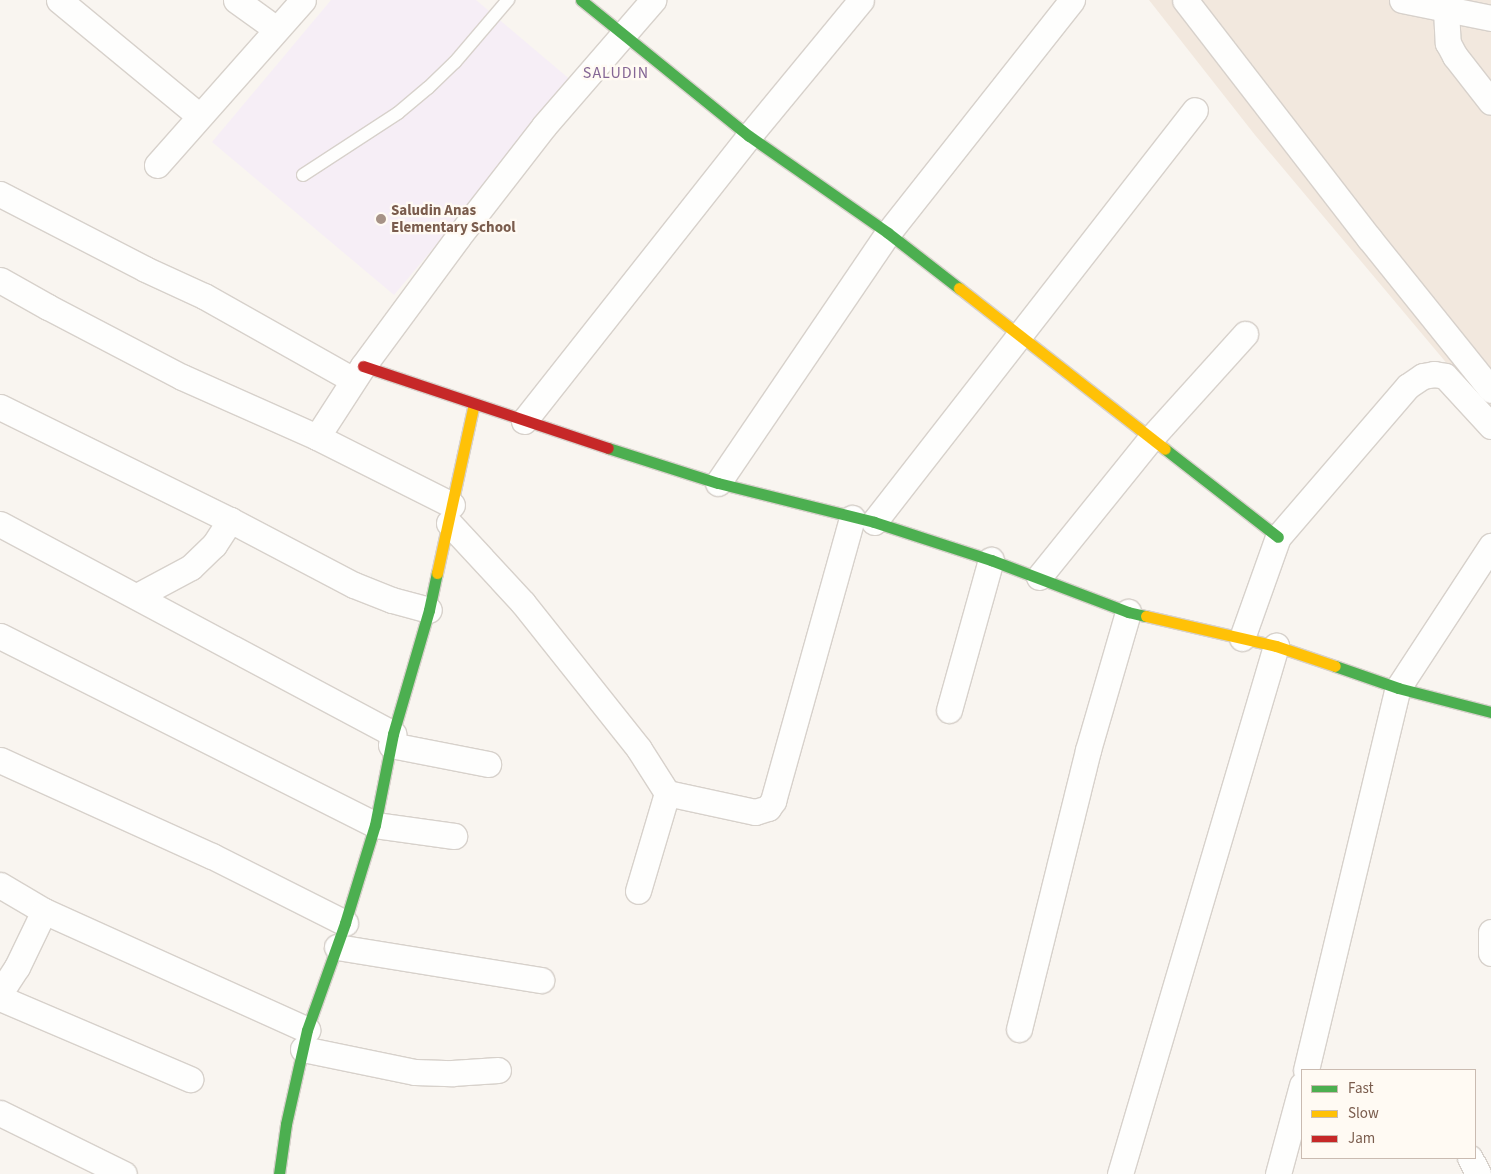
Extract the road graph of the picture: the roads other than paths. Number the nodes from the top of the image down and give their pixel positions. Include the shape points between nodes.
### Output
1 (58, 0) edge
2 (236, 0) edge
3 (303, 0) edge
4 (508, 0) edge
5 (581, 0) edge
6 (652, 0) edge
7 (861, 0) edge
8 (1072, 0) edge
9 (1402, 0) edge
10 (1188, 1) edge
11 (1446, 10) junction
12 (1491, 18) edge
13 (276, 29) junction
14 (624, 35) junction
15 (1491, 102) edge
16 (1195, 110) dead end
17 (198, 115) junction
18 (749, 136) junction
19 (157, 165) dead end
20 (303, 175) dead end
21 (0, 194) edge
22 (888, 232) junction
23 (0, 280) edge
24 (1244, 334) dead end
25 (1020, 335) junction
26 (358, 373) junction
27 (1491, 390) edge
28 (474, 404) junction
29 (0, 408) edge
30 (524, 421) junction
31 (1491, 426) edge
32 (317, 437) junction
33 (1152, 437) junction
34 (718, 483) junction
35 (450, 514) junction
36 (230, 520) junction
37 (863, 520) junction
38 (0, 524) edge
39 (1278, 537) junction
40 (1491, 546) edge
41 (991, 560) junction
42 (1039, 577) junction
43 (137, 596) junction
44 (429, 610) junction
45 (1128, 612) junction
46 (0, 636) edge
47 (1242, 638) junction
48 (1276, 646) junction
49 (1398, 688) junction
50 (949, 710) dead end
51 (1491, 712) edge
52 (392, 740) junction
53 (0, 760) edge
54 (488, 764) dead end
55 (667, 792) junction
56 (375, 825) junction
57 (454, 836) dead end
58 (0, 885) edge
59 (638, 891) dead end
60 (44, 911) junction
61 (345, 923) junction
62 (1491, 932) edge
63 (337, 947) junction
64 (1491, 953) edge
65 (541, 980) dead end
66 (0, 993) edge
67 (0, 998) edge
68 (1019, 1029) dead end
69 (305, 1040) junction
70 (1306, 1069) edge
71 (498, 1070) dead end
72 (190, 1079) dead end
73 (1301, 1089) edge
74 (0, 1113) edge
75 (1470, 1159) edge
76 (1491, 1171) edge
77 (124, 1174) edge
78 (278, 1174) edge
79 (1120, 1174) edge
80 (1278, 1174) edge
81 (1478, 1174) edge
82 (1485, 1174) edge

1 - 17 street
2 - 13 street
3 - 13 street
4 - 20 lane via 428,88 398,113
5 - 14 street
6 - 14 street
7 - 18 street
8 - 22 street
9 - 11 street
10 - 27 street via 1369,238
11 - 12 street
11 - 15 street via 1448,43
13 - 17 street
14 - 18 street
14 - 26 street via 544,126
16 - 25 street
17 - 19 street
18 - 22 street
18 - 30 street
21 - 26 street
22 - 25 street
22 - 34 street
23 - 32 street via 182,377
24 - 33 street
25 - 33 street
25 - 37 street
26 - 28 street
26 - 32 street
28 - 30 street
28 - 35 street
29 - 36 street
30 - 34 street
31 - 39 street via 1445,376 1422,376 1408,386
32 - 35 street
33 - 39 street
33 - 42 street
34 - 37 street
35 - 44 street
35 - 55 street via 639,749
36 - 43 street via 214,545 191,567
36 - 44 street via 354,585
37 - 41 street
37 - 55 street via 773,801 768,808 755,812
38 - 43 street
39 - 47 street
40 - 49 street
41 - 42 street
41 - 50 street
42 - 45 street
43 - 52 street
44 - 52 street
45 - 47 street
45 - 68 street via 1088,750
46 - 56 street
47 - 48 street
48 - 49 street
48 - 79 street
49 - 51 street
49 - 70 street
52 - 54 street
52 - 56 street
53 - 61 street via 212,856
55 - 59 street
56 - 57 street
56 - 61 street
58 - 60 street
60 - 66 street via 26,950
60 - 69 street
61 - 63 street
62 - 64 street
63 - 65 street
63 - 69 street
67 - 72 street
69 - 71 street via 414,1072 452,1074
69 - 78 street
73 - 80 street
74 - 77 street
75 - 81 street
76 - 82 street

